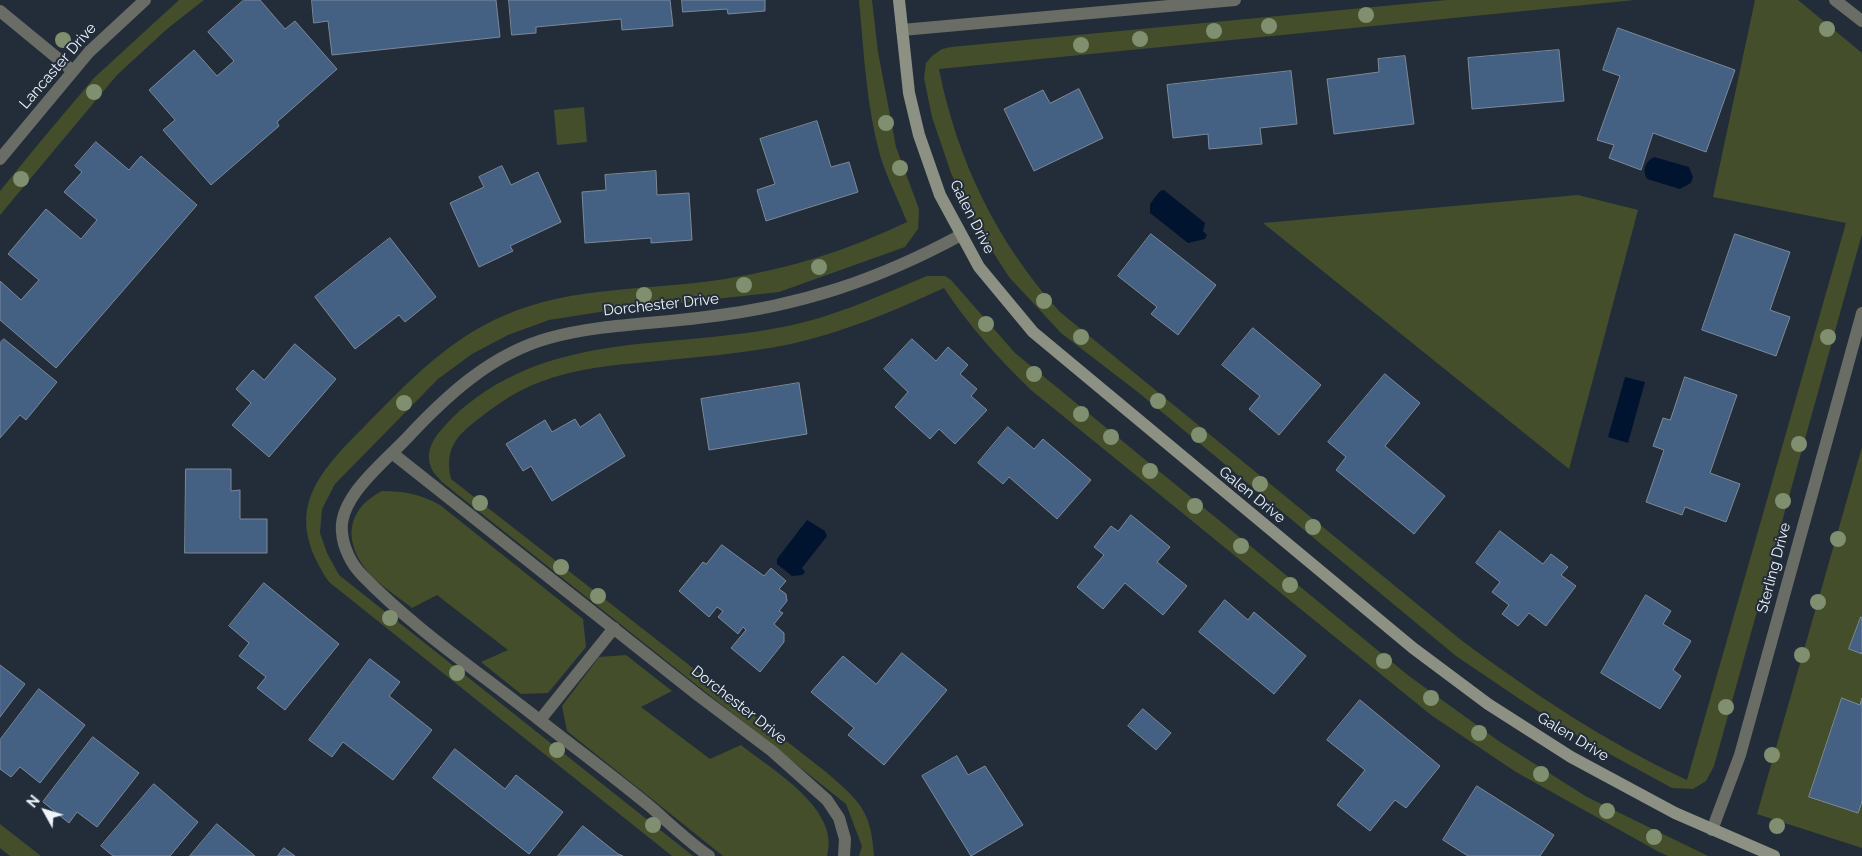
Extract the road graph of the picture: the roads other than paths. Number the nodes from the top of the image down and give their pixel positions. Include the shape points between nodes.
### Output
1 (145, 0) edge
2 (898, 0) edge
3 (1235, 0) edge
4 (1835, 0) edge
5 (0, 11) edge
6 (1862, 21) edge
7 (902, 30) junction
8 (73, 71) junction
9 (0, 158) edge
10 (961, 235) junction
11 (1862, 313) edge
12 (392, 453) junction
13 (614, 628) junction
14 (540, 720) junction
15 (1712, 830) junction
16 (709, 856) edge
17 (844, 856) edge
18 (1774, 856) edge

1 - 8 street, Lancaster Drive
2 - 7 street, Galen Drive
3 - 7 street
4 - 6 street
5 - 8 street
7 - 10 street, Galen Drive via 909,93 918,135 940,195
8 - 9 street, Lancaster Drive
10 - 12 street, Dorchester Drive via 856,285 790,304 709,317 591,329 548,338 514,351 468,379
10 - 15 street, Galen Drive via 979,267 1032,332 1413,648 1488,704 1572,758
11 - 15 street, Sterling Drive via 1742,745
12 - 13 street, Dorchester Drive
12 - 14 street, Dorchester Drive via 353,494 343,515 341,530 346,552 360,573 408,616
13 - 14 street
13 - 17 street, Dorchester Drive via 772,751 827,800 839,818 846,839
14 - 16 street, Dorchester Drive
15 - 18 street, Galen Drive

